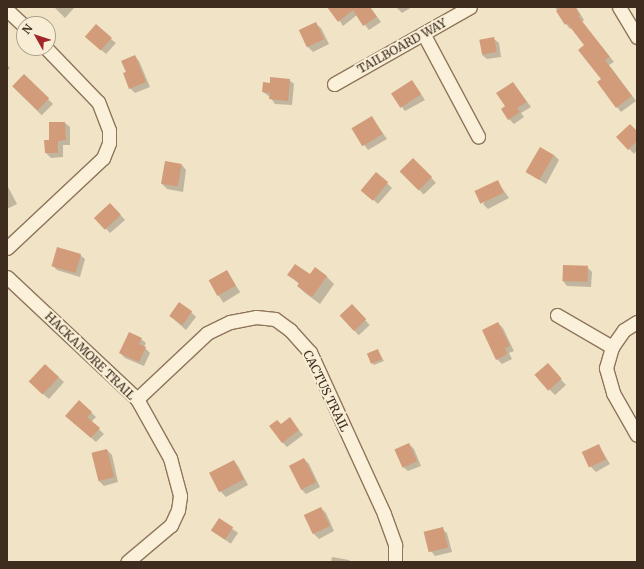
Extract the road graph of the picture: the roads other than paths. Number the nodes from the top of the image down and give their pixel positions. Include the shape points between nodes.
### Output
1 (470, 7) edge
2 (619, 7) edge
3 (7, 10) edge
4 (16, 18) edge
5 (424, 35) junction
6 (637, 37) edge
7 (54, 56) edge
8 (334, 84) dead end
9 (478, 136) dead end
10 (7, 248) edge
11 (7, 277) edge
12 (557, 315) dead end
13 (637, 322) edge
14 (612, 347) junction
15 (136, 399) junction
16 (637, 435) edge
17 (127, 562) edge
18 (394, 562) edge

1 - 5 street, TAILBOARD WAY
2 - 6 street
3 - 4 street
5 - 8 street, TAILBOARD WAY
5 - 9 street
7 - 10 street via 98,102 109,130 108,144 103,158
11 - 15 street, HACKAMORE TRAIL
12 - 14 street
13 - 14 street via 624,330
14 - 16 street via 606,368 613,393
15 - 17 street, HACKAMORE TRAIL via 170,458 180,496 178,510 171,525
15 - 18 street, CACTUS TRAIL via 207,333 230,322 256,317 275,319 290,330 310,352 384,514 395,545

